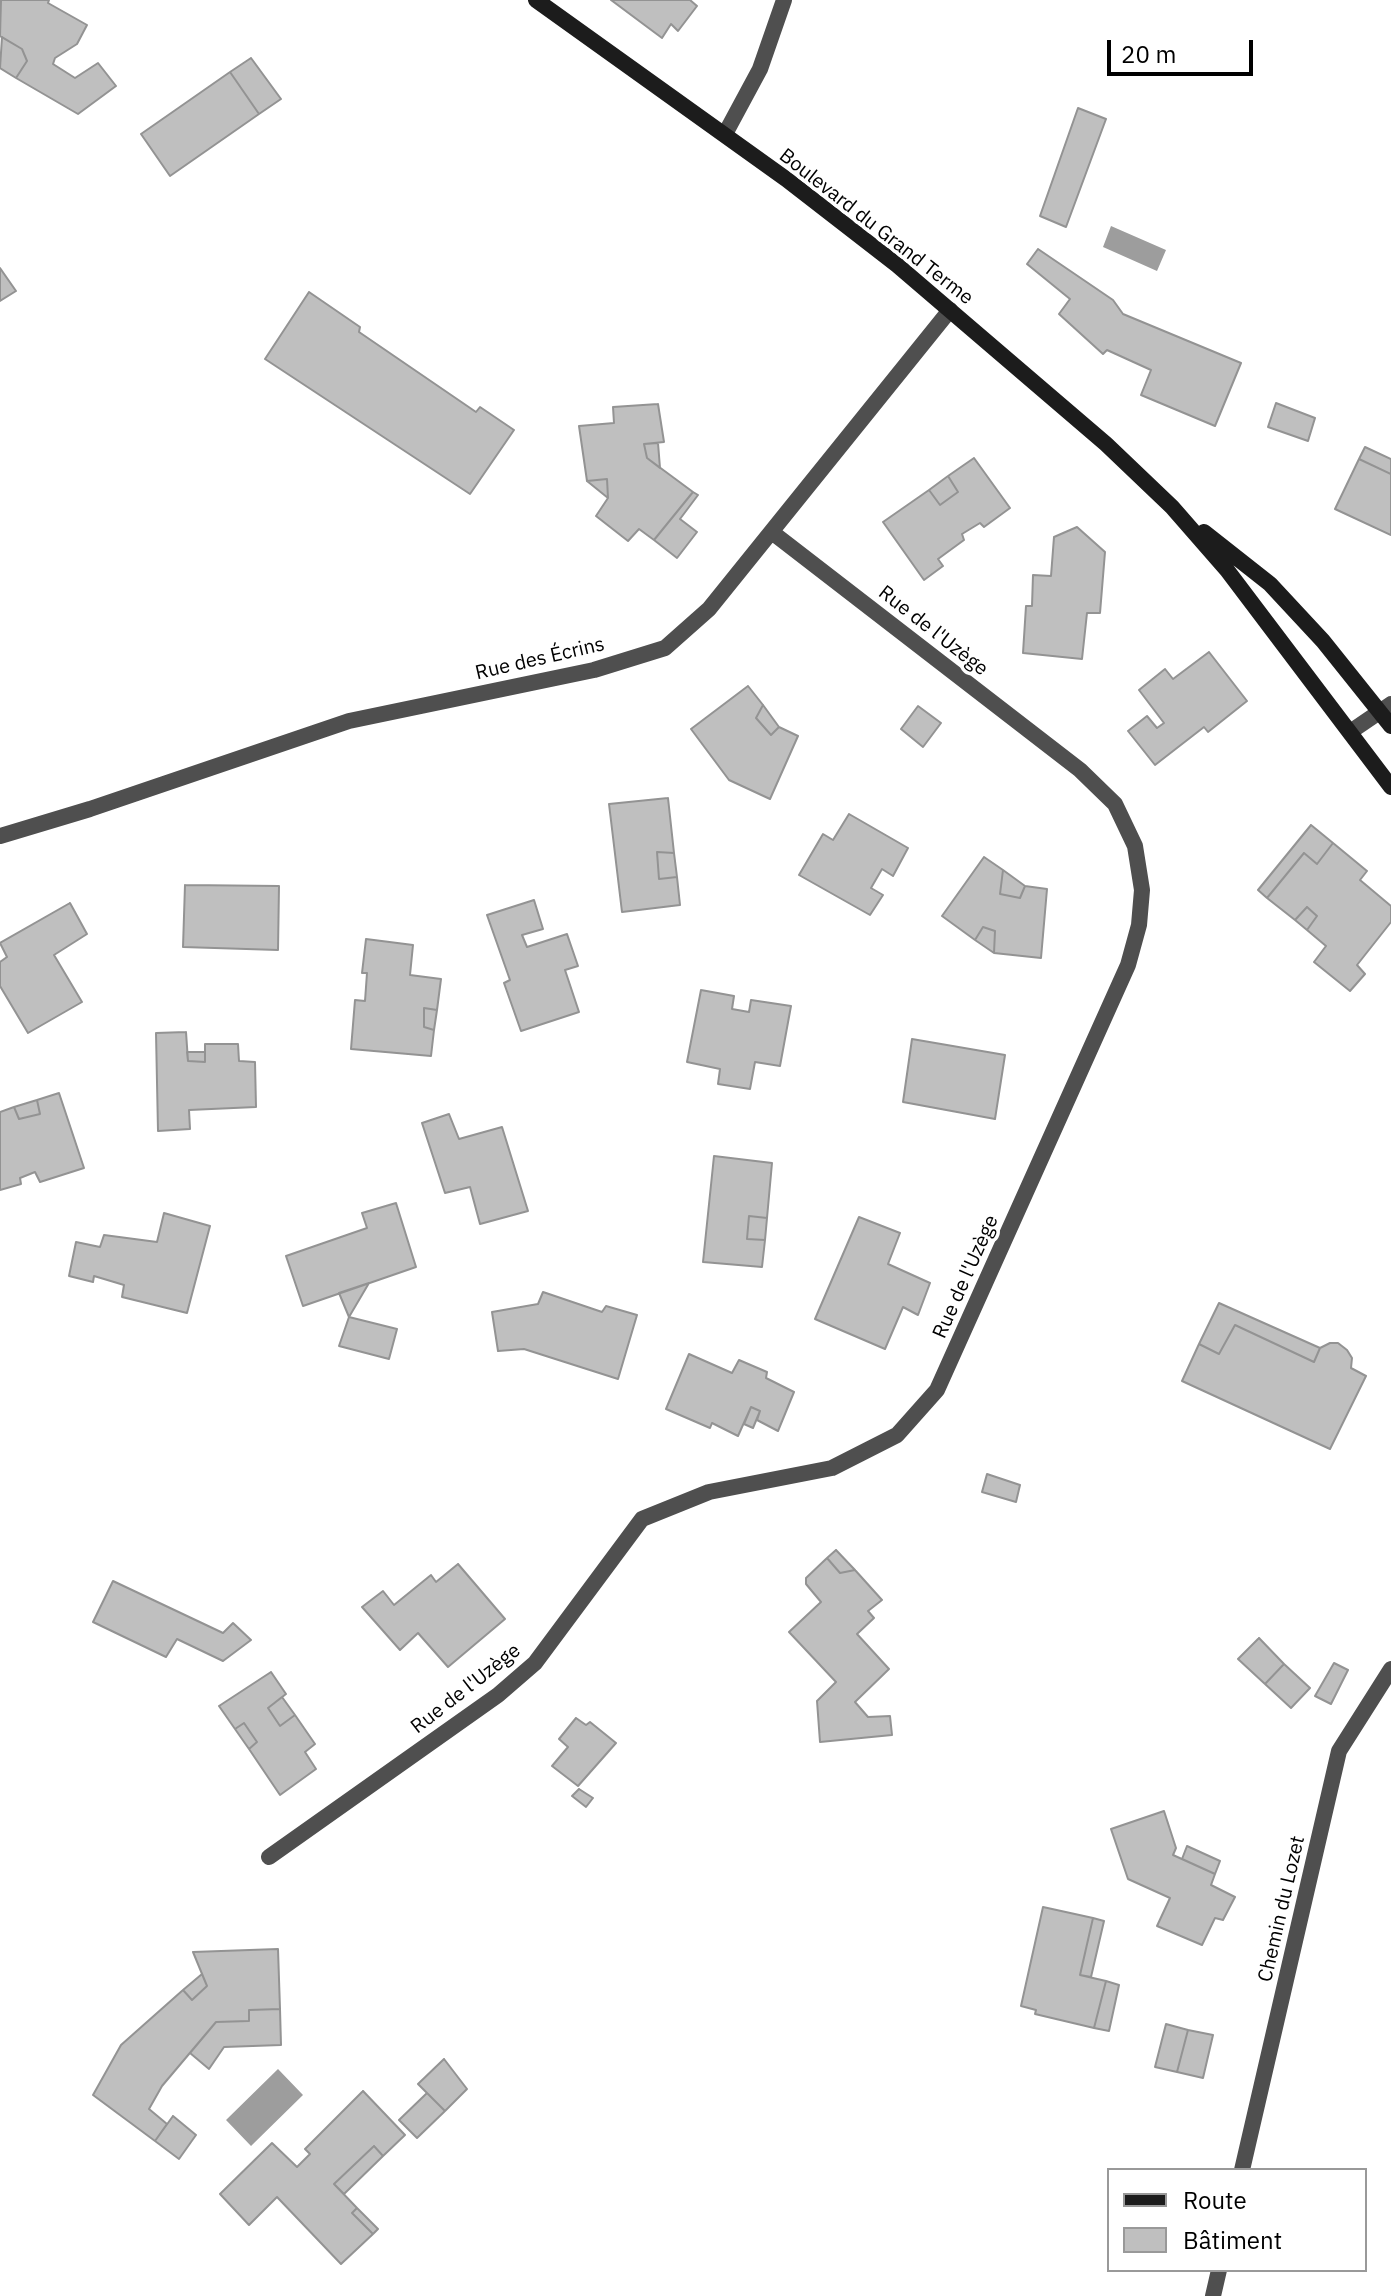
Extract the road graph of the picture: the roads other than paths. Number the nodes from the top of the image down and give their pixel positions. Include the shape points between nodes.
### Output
1 (536, 0) edge
2 (784, 0) edge
3 (725, 134) junction
4 (950, 310) junction
5 (1172, 507) junction
6 (773, 533) junction
7 (1386, 707) edge
8 (1391, 726) edge
9 (1350, 732) junction
10 (1391, 787) edge
11 (0, 836) edge
12 (1391, 1669) edge
13 (269, 1857) dead end
14 (1242, 2168) edge
15 (1219, 2272) edge
16 (1213, 2296) edge

1 - 3 street, Boulevard du Grand Terme
2 - 3 street via 760,69
3 - 4 street, Boulevard du Grand Terme
4 - 5 street, Boulevard du Grand Terme
4 - 6 street, Rue des Écrins
5 - 7 street, Boulevard du Grand Terme via 1270,584
5 - 9 street, Boulevard du Grand Terme via 1227,570
6 - 11 street, Rue des Écrins via 709,609 665,648 594,670 349,721
6 - 13 street, Rue de l'Uzège via 1080,770 1115,804 1135,846 1142,890 1128,965 937,1390 897,1435 832,1468 709,1492 642,1519 535,1663 498,1695
7 - 8 street, Boulevard du Grand Terme
7 - 9 street
9 - 10 street, Boulevard du Grand Terme
12 - 14 street, Chemin du Lozet via 1339,1751
15 - 16 street

